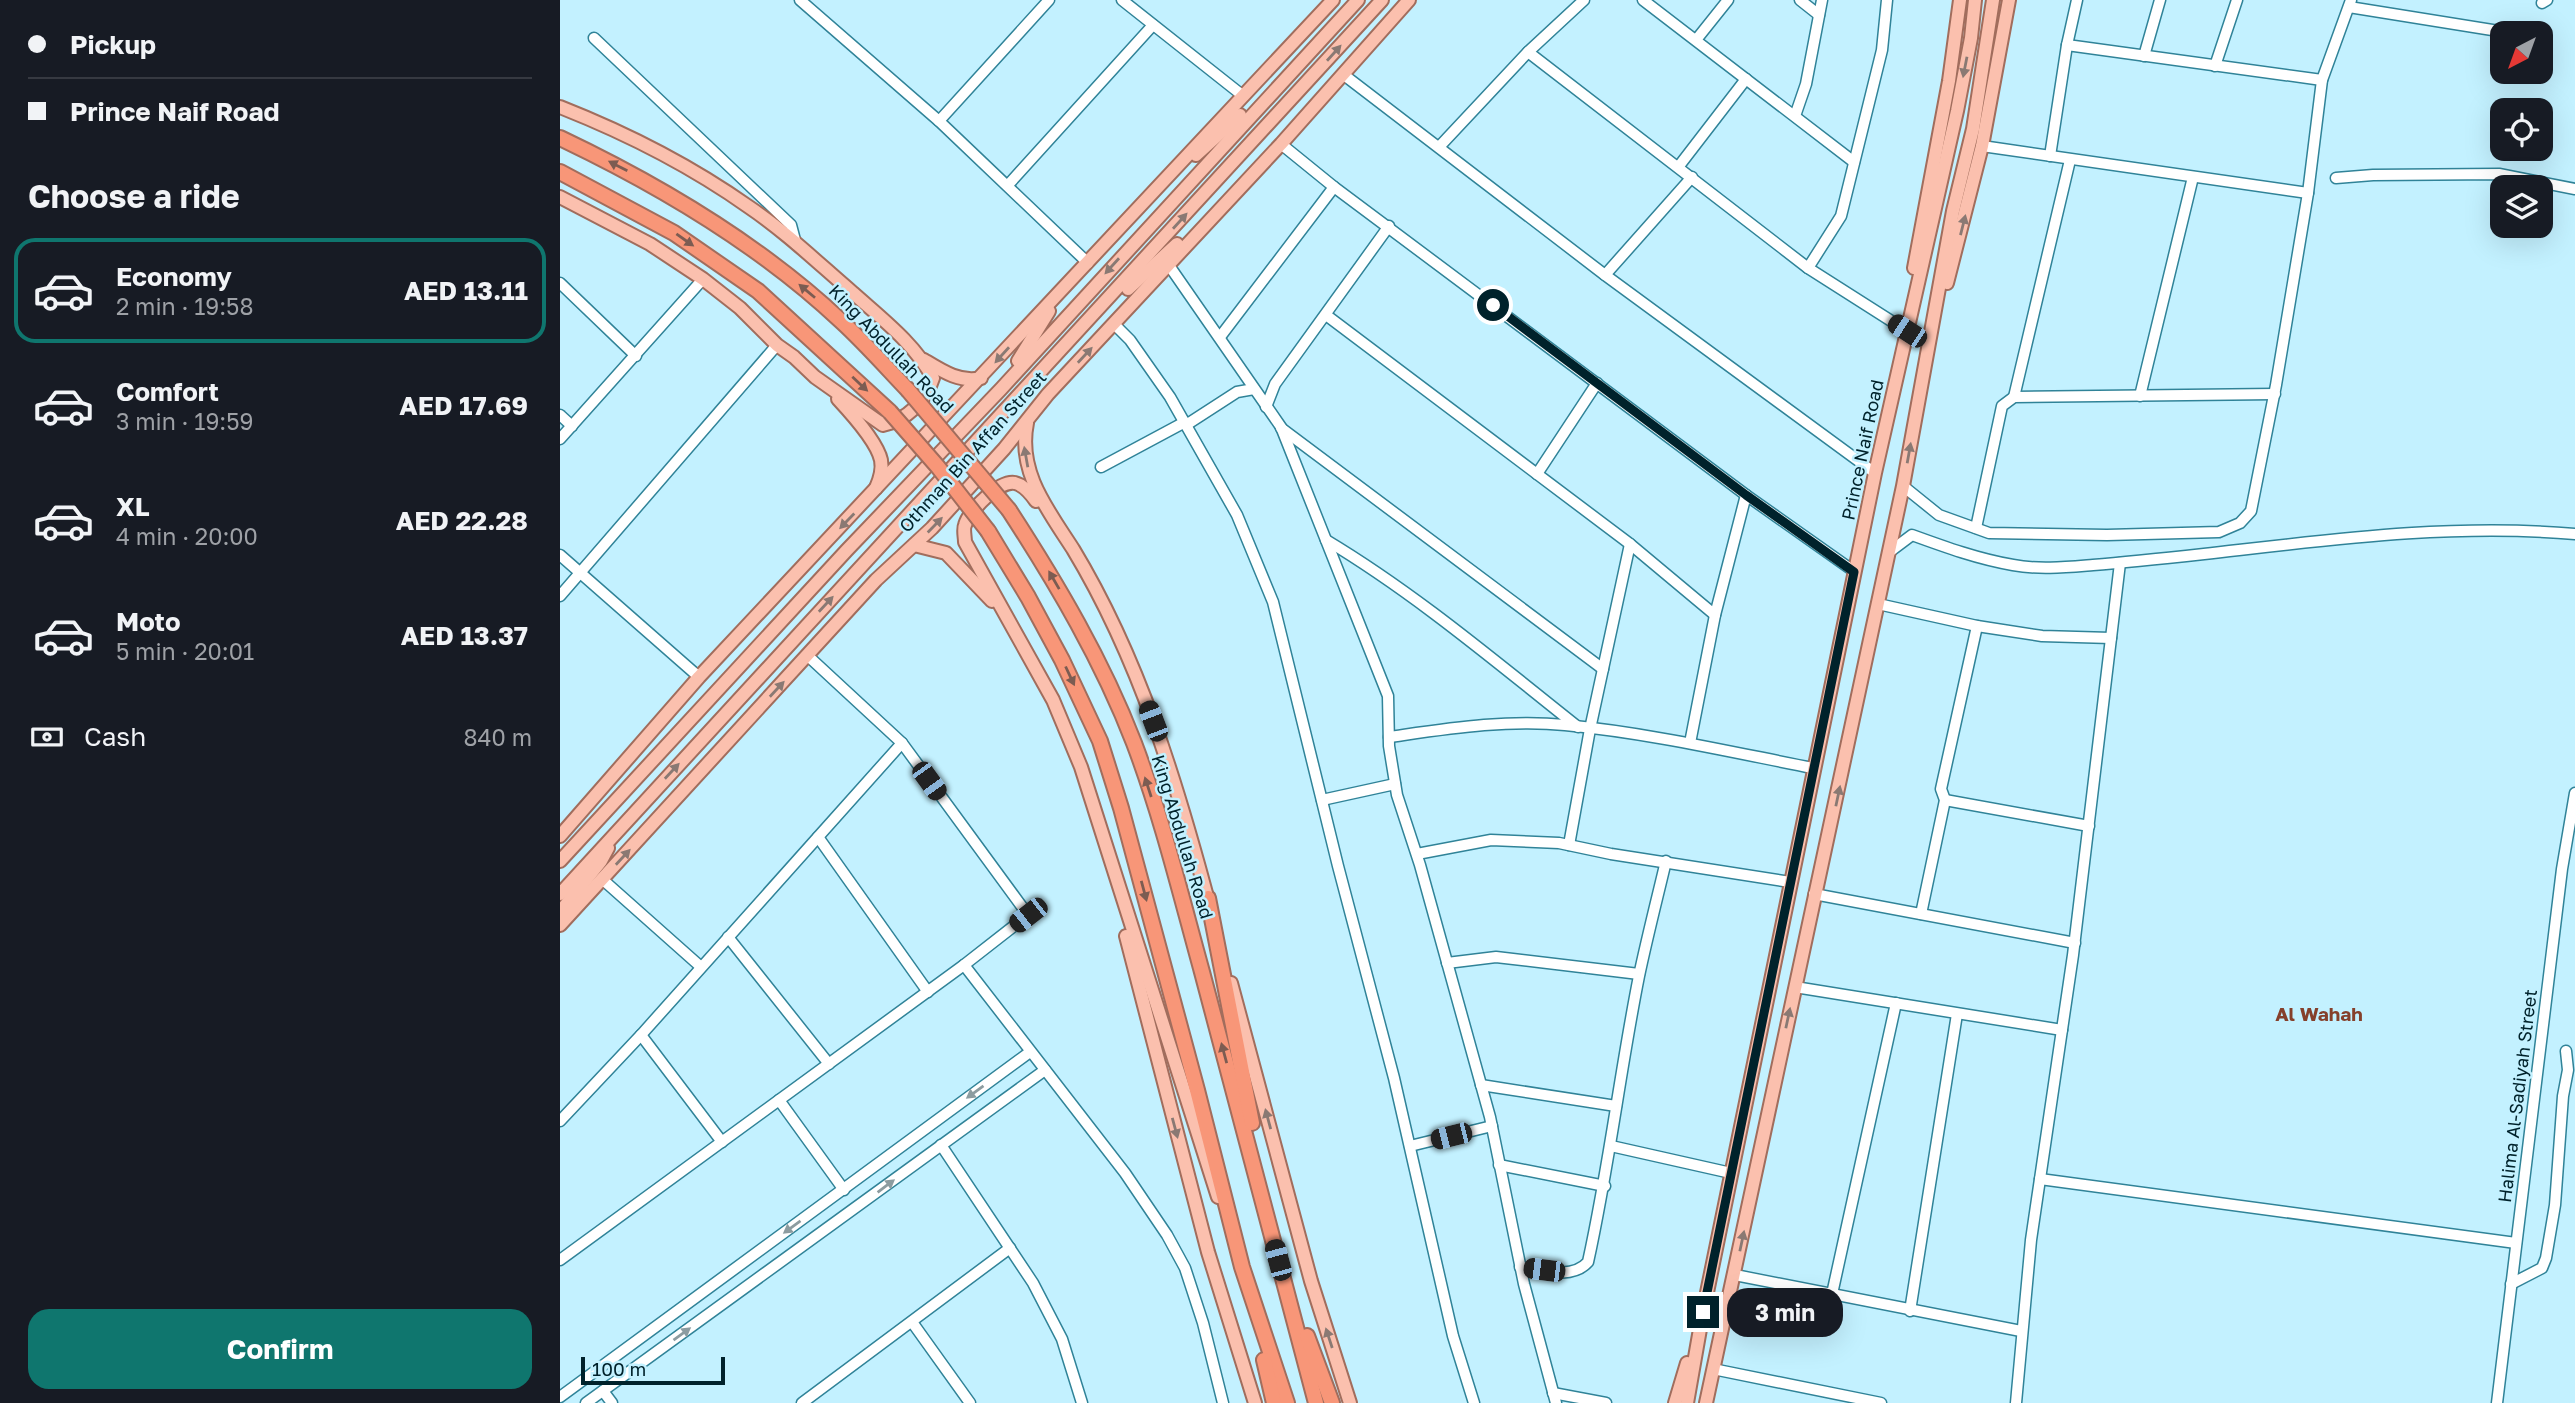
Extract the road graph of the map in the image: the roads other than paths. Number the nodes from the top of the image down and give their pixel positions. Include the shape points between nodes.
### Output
1 (800, 0) edge
2 (1049, 0) edge
3 (1122, 0) edge
4 (1333, 0) edge
5 (1358, 0) edge
6 (1382, 0) edge
7 (1409, 0) edge
8 (1584, 0) edge
9 (1643, 0) edge
10 (1728, 0) edge
11 (1800, 0) edge
12 (1822, 0) edge
13 (1887, 0) edge
14 (1960, 0) edge
15 (1975, 0) edge
16 (1993, 0) edge
17 (2009, 0) edge
18 (2077, 0) edge
19 (2160, 0) edge
20 (2237, 0) edge
21 (2350, 3) edge
22 (1819, 15) junction
23 (1153, 25) junction
24 (2490, 29) edge
25 (594, 38) dead end
26 (1696, 40) junction
27 (2067, 45) junction
28 (1312, 49) junction
29 (1528, 52) junction
30 (2144, 56) junction
31 (2214, 66) junction
32 (1344, 75) junction
33 (1746, 79) junction
34 (2322, 80) junction
35 (1242, 95) junction
36 (560, 107) edge
37 (1795, 116) junction
38 (939, 121) junction
39 (560, 138) edge
40 (1281, 144) junction
41 (1982, 146) junction
42 (1439, 147) junction
43 (2050, 156) junction
44 (2070, 160) junction
45 (1854, 162) junction
46 (1679, 166) junction
47 (1257, 170) junction
48 (560, 172) edge
49 (1692, 177) junction
50 (2193, 177) junction
51 (2336, 178) dead end
52 (1008, 185) junction
53 (1334, 187) junction
54 (2575, 189) edge
55 (2308, 193) junction
56 (560, 197) edge
57 (1138, 208) junction
58 (1390, 226) junction
59 (796, 244) junction
60 (1088, 262) junction
61 (1168, 264) junction
62 (1808, 268) junction
63 (1605, 275) junction
64 (703, 279) junction
65 (560, 283) edge
66 (1065, 287) junction
67 (1326, 315) junction
68 (1114, 324) junction
69 (1907, 331) junction
70 (1220, 337) junction
71 (1930, 337) junction
72 (777, 345) junction
73 (1066, 346) junction
74 (636, 356) junction
75 (923, 359) junction
76 (815, 377) junction
77 (982, 378) junction
78 (1597, 383) junction
79 (1000, 389) junction
80 (1254, 389) junction
81 (2275, 394) junction
82 (2140, 396) junction
83 (2014, 397) junction
84 (1266, 407) junction
85 (560, 415) edge
86 (1027, 421) junction
87 (1185, 424) junction
88 (572, 426) junction
89 (1281, 427) junction
90 (560, 439) edge
91 (1101, 467) dead end
92 (1875, 473) junction
93 (1537, 474) junction
94 (1903, 486) junction
95 (872, 495) junction
96 (1746, 495) junction
97 (1976, 528) junction
98 (1063, 534) junction
99 (2575, 534) edge
100 (1326, 540) junction
101 (1630, 544) junction
102 (914, 545) junction
103 (1888, 553) junction
104 (560, 555) edge
105 (2120, 563) junction
106 (1854, 572) junction
107 (580, 574) junction
108 (560, 596) edge
109 (1878, 604) junction
110 (1715, 615) junction
111 (1006, 617) junction
112 (1977, 626) junction
113 (2111, 638) junction
114 (808, 656) junction
115 (1603, 668) junction
116 (699, 677) junction
117 (1579, 727) junction
118 (1590, 729) junction
119 (1389, 737) junction
120 (902, 743) junction
121 (1690, 743) junction
122 (1813, 768) junction
123 (1395, 784) junction
124 (2575, 793) edge
125 (1092, 800) junction
126 (1322, 800) junction
127 (1945, 800) junction
128 (587, 807) junction
129 (2089, 826) junction
130 (619, 829) junction
131 (560, 836) edge
132 (818, 837) junction
133 (560, 842) edge
134 (1569, 845) junction
135 (1417, 854) junction
136 (560, 861) edge
137 (1666, 861) junction
138 (602, 879) junction
139 (1790, 882) junction
140 (560, 894) edge
141 (1814, 894) junction
142 (1208, 898) junction
143 (560, 912) edge
144 (1921, 914) junction
145 (560, 925) edge
146 (728, 937) junction
147 (2075, 943) junction
148 (1447, 963) junction
149 (964, 965) junction
150 (701, 967) junction
151 (1639, 974) junction
152 (1795, 987) junction
153 (928, 992) junction
154 (1896, 1003) junction
155 (1957, 1014) junction
156 (2062, 1030) junction
157 (640, 1035) junction
158 (2566, 1051) dead end
159 (1030, 1052) junction
160 (829, 1064) junction
161 (1045, 1070) junction
162 (1481, 1085) junction
163 (779, 1100) junction
164 (1616, 1106) junction
165 (560, 1121) edge
166 (1492, 1126) junction
167 (722, 1142) junction
168 (941, 1145) junction
169 (1410, 1146) junction
170 (1611, 1146) junction
171 (1499, 1165) junction
172 (1731, 1173) junction
173 (2040, 1179) junction
174 (1605, 1186) junction
175 (844, 1190) junction
176 (2516, 1243) junction
177 (1010, 1248) junction
178 (560, 1260) edge
179 (1278, 1260) junction
180 (1242, 1267) junction
181 (1520, 1267) junction
182 (1735, 1275) junction
183 (2511, 1284) junction
184 (1832, 1294) junction
185 (1910, 1311) junction
186 (1703, 1312) junction
187 (912, 1322) junction
188 (2021, 1331) junction
189 (1243, 1366) junction
190 (1713, 1369) junction
191 (603, 1391) junction
192 (560, 1397) edge
193 (1554, 1398) edge
194 (1830, 1399) edge
195 (586, 1403) edge
196 (612, 1403) edge
197 (802, 1403) edge
198 (970, 1403) edge
199 (1082, 1403) edge
200 (1223, 1403) edge
201 (1247, 1403) edge
202 (1255, 1403) edge
203 (1274, 1403) edge
204 (1287, 1403) edge
205 (1316, 1403) edge
206 (1332, 1403) edge
207 (1350, 1403) edge
208 (1474, 1403) edge
209 (1606, 1403) edge
210 (1675, 1403) edge
211 (1687, 1403) edge
212 (1707, 1403) edge
213 (1881, 1403) edge
214 (2016, 1403) edge
215 (2497, 1403) edge

1 - 38 street
2 - 38 street
3 - 23 street
4 - 35 main road
5 - 28 main road, Othman Bin Affan Street
73 -> 6 main road, Othman Bin Affan Street
7 - 32 main road, Othman Bin Affan Street
8 - 29 street
9 - 26 street
10 - 26 street
11 - 22 street
12 - 22 street
13 - 45 street via 1882,50
14 - 69 main road via 1950,81 1917,245
15 -> 69 main road, Prince Naif Road via 1957,111
16 - 71 main road
17 - 41 main road
18 - 27 street
19 - 30 street
20 - 31 street
21 - 24 street
21 - 34 street
22 - 37 street
23 - 35 street
23 - 52 street
25 - 59 street via 791,225
26 - 33 street
27 - 30 street
27 - 43 street
28 - 57 main road
28 -> 79 main road, Othman Bin Affan Street
29 - 42 street
29 - 46 street
30 - 31 street
31 - 34 street
32 - 40 main road, Othman Bin Affan Street
32 - 42 street
33 - 37 street
33 - 46 street
34 - 55 street
35 - 57 main road
36 - 59 main road via 668,157 750,207
37 - 45 street
38 - 52 street
179 -> 39 highway, King Abdullah Road, bridge via 1169,855 1134,743 1086,637 1050,572 1009,510 908,390 841,321 778,267 684,202
40 - 47 main road, Othman Bin Affan Street
40 - 53 street
41 - 43 street
71 -> 41 main road
42 - 63 street
43 - 44 street
44 - 50 street
44 - 83 street
45 - 62 street via 1841,216
46 - 49 street
47 - 61 main road, Othman Bin Affan Street
47 - 73 main road
48 -> 180 highway, bridge via 674,233 758,291 890,412 988,531 1057,649 1100,741
49 - 62 street
49 - 63 street
50 - 55 street
50 - 82 street
51 - 54 street via 2499,174
52 - 60 street
53 - 58 street
53 - 70 street
55 - 81 street
56 - 64 main road via 650,244
57 - 60 main road
58 - 67 street
58 - 78 street
59 - 75 main road
60 - 66 main road
61 - 68 main road, Othman Bin Affan Street
61 - 70 street
62 - 69 street
63 - 92 street
64 - 72 main road
64 - 74 street
65 - 74 street
66 -> 77 main road
66 - 79 main road
67 - 84 street via 1275,384
67 - 93 street
86 -> 68 main road, Othman Bin Affan Street
68 - 87 street via 1130,340
69 - 92 main road, Prince Naif Road
70 - 80 street
94 -> 71 main road
72 - 76 main road
72 - 107 street
130 -> 73 main road, Othman Bin Affan Street
74 - 88 street
75 - 76 main road via 933,378 930,390 918,406 895,423 883,425
75 - 77 main road via 960,379
76 - 95 main road via 841,402 881,459 881,476
77 - 95 main road
78 - 93 street
78 - 96 street
79 - 136 main road, Othman Bin Affan Street
80 - 84 street
80 - 87 street via 1237,392
81 - 82 street
81 - 97 street via 2251,510 2240,523 2219,532 2107,535 1989,533
82 - 83 street
83 - 97 street via 2002,407
84 - 89 street
85 - 88 street
98 -> 86 main road via 1033,485 1025,458
102 -> 86 main road, Othman Bin Affan Street
87 - 91 street
87 - 126 street via 1237,515 1273,602
88 - 90 street
89 - 100 street
89 - 115 street
92 - 106 main road, Prince Naif Road
93 - 101 street
94 - 97 street via 1939,515
94 - 103 main road
95 -> 116 main road
96 - 106 street
96 - 110 street
98 - 111 main road via 1028,491 1014,483 1000,485 965,524 965,542
98 - 142 main road via 1098,592 1137,677
99 - 105 street via 2445,531 2364,535
100 - 117 street via 1428,607
100 - 119 street via 1388,696
101 - 110 street
101 - 115 street
102 - 111 main road via 946,553
102 - 114 main road, Othman Bin Affan Street
103 - 105 street via 1912,535 2016,566
103 - 109 main road
104 - 107 street
105 - 113 street
106 - 122 main road, Prince Naif Road
107 - 108 street
107 - 116 street
109 - 112 street
141 -> 109 main road
110 - 121 street
111 - 125 main road via 1053,701
112 - 113 street via 2042,636
112 - 127 street via 1941,789
113 - 129 street
114 - 120 street
138 -> 114 main road, Othman Bin Affan Street
115 - 118 street
116 - 128 main road
117 - 118 street
117 - 119 street via 1468,726
118 - 121 street
118 - 134 street
119 - 123 street
120 - 132 street
120 - 149 street via 1028,915
121 - 122 street
122 - 139 main road, Prince Naif Road
123 - 126 street
123 - 135 street
124 - 176 street, Halima Al-Sadiyah Street
125 - 180 main road
125 -> 189 main road via 1205,1239
126 - 169 street
127 - 129 street
127 - 144 street
128 - 131 main road
128 - 133 main road
129 - 147 street
130 - 140 main road, Othman Bin Affan Street
130 - 143 main road via 601,861
132 - 146 street
132 - 153 street
134 - 135 street via 1491,840
134 - 137 street
135 - 148 street
137 - 139 street
137 - 151 street
138 - 145 main road, Othman Bin Affan Street
138 - 150 street
139 - 172 main road, Prince Naif Road
141 - 144 street
141 - 152 main road
142 - 179 highway
207 -> 142 main road via 1311,1281
144 - 147 street
146 - 150 street
146 - 160 street
147 - 156 street
148 - 151 street via 1496,957
148 - 162 street
149 - 153 street
149 - 159 street
150 - 157 street
151 - 164 street
152 - 154 street
182 -> 152 main road
153 - 160 street
154 - 155 street
154 - 184 street
155 - 156 street
155 - 185 street
156 - 173 street
157 - 165 street
157 - 167 street
158 - 183 street via 2568,1070 2546,1258 2542,1268
159 - 161 street
159 -> 175 street
160 - 163 street
161 - 168 street
161 - 200 street via 1125,1173 1185,1268
162 - 164 street
162 - 166 street
163 - 167 street
163 - 175 street
164 - 170 street
166 - 169 street
166 - 171 street
167 - 178 street
168 - 177 street
191 -> 168 street
169 - 208 street via 1453,1336
170 - 172 street
170 - 174 street
171 - 174 street
171 - 181 street
172 - 186 main road, Prince Naif Road
173 - 176 street
173 - 188 street
174 - 181 street via 1588,1262 1581,1270 1567,1273
175 -> 192 street
176 - 183 street, Halima Al-Sadiyah Street
177 - 187 street
177 - 199 street via 1062,1339
179 - 205 highway, King Abdullah Road
179 - 206 highway
180 - 203 highway
180 - 204 highway
181 - 193 street
182 - 184 street
182 - 190 main road
183 - 215 street, Halima Al-Sadiyah Street
184 - 185 street
185 - 188 street
186 - 210 main road
186 - 211 main road, Prince Naif Road
187 - 197 street
187 - 198 street
188 - 214 street
189 - 201 main road
189 - 202 main road
190 - 194 street
190 - 212 main road
191 - 195 street
191 - 196 street
193 - 209 street
194 - 213 street

